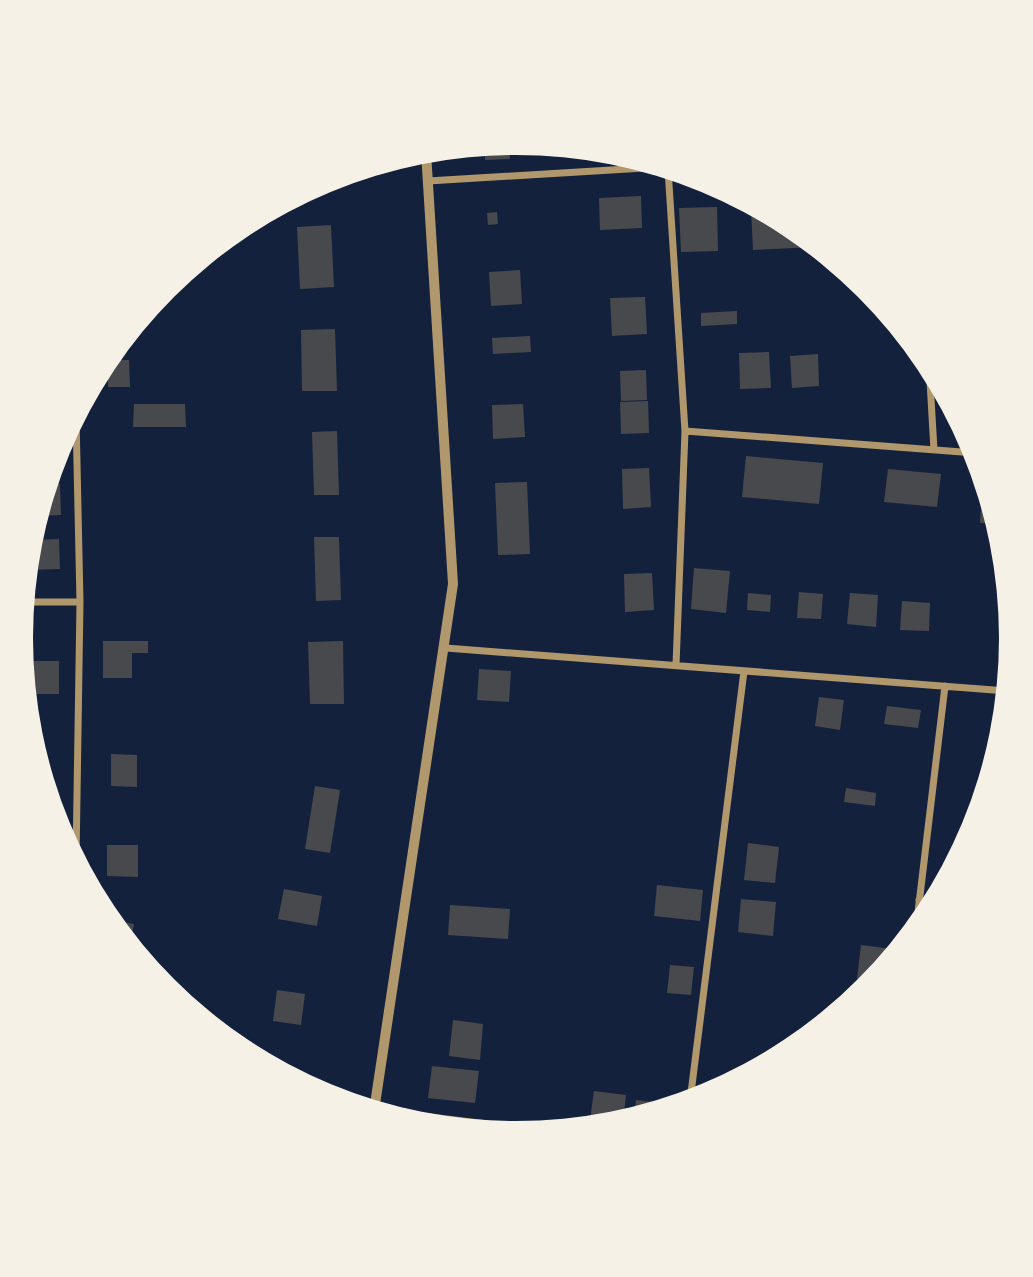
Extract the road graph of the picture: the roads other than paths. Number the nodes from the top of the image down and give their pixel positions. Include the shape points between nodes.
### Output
1 (427, 164) edge
2 (629, 169) edge
3 (669, 180) edge
4 (428, 181) junction
5 (930, 389) edge
6 (685, 431) junction
7 (76, 440) edge
8 (933, 450) junction
9 (962, 452) edge
10 (34, 602) edge
11 (80, 603) junction
12 (446, 648) junction
13 (676, 665) junction
14 (744, 671) junction
15 (945, 686) junction
16 (997, 690) edge
17 (76, 837) edge
18 (919, 900) joint
19 (918, 906) edge
20 (692, 1089) edge
21 (376, 1100) edge

1 - 4 street
2 - 4 street
3 - 6 street
4 - 12 street via 453,584
5 - 8 street
6 - 8 street
6 - 13 street
7 - 11 street
8 - 9 street
10 - 11 street
11 - 17 street
12 - 13 street
12 - 21 street
13 - 14 street
14 - 15 street
14 - 20 street
15 - 16 street
15 - 18 street
18 - 19 street

